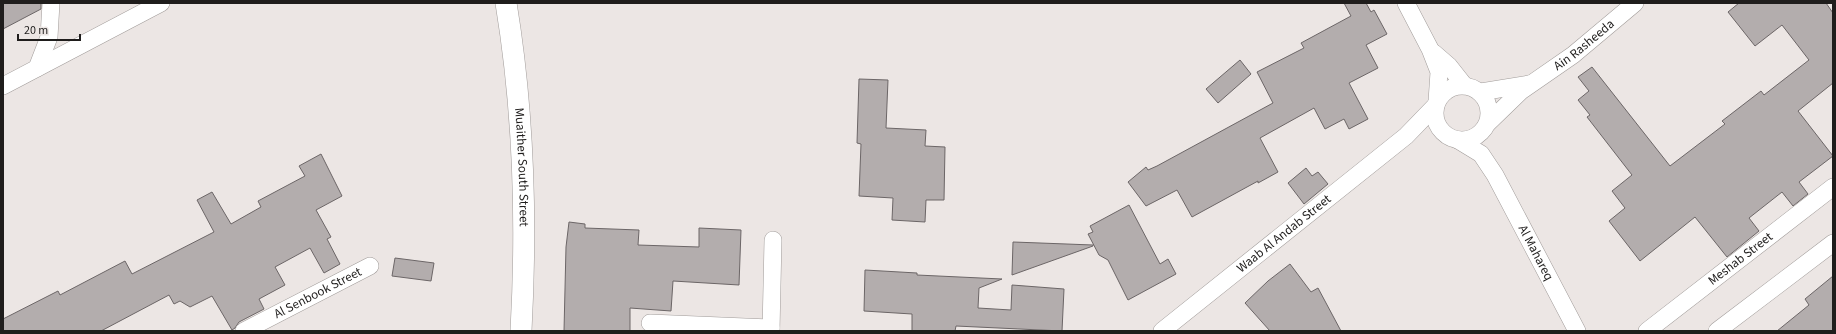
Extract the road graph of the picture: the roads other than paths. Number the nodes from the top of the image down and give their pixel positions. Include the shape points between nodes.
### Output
1 (51, 3) edge
2 (506, 3) edge
3 (1406, 3) edge
4 (1635, 3) edge
5 (154, 4) edge
6 (1430, 49) junction
7 (37, 68) junction
8 (1531, 84) junction
9 (1464, 85) junction
10 (3, 86) edge
11 (1481, 92) junction
12 (1437, 103) junction
13 (1486, 127) junction
14 (1406, 136) junction
15 (1454, 139) junction
16 (1495, 175) junction
17 (1833, 187) edge
18 (773, 240) dead end
19 (1833, 243) edge
20 (370, 266) dead end
21 (650, 323) dead end
22 (771, 330) edge
23 (244, 331) edge
24 (521, 331) edge
25 (1162, 331) edge
26 (1577, 331) edge
27 (1647, 331) edge
28 (1717, 331) edge

1 - 7 street via 49,37
2 - 24 street, Muaither South Street via 515,55 523,158 525,261
3 - 6 street
4 - 8 street, Ain Rasheeda via 1573,55
5 - 7 street
6 - 9 street via 1449,66
6 - 12 street via 1439,72
7 - 10 street
8 - 11 street, Ain Rasheeda
8 - 13 street, Ain Rasheeda via 1511,99
9 - 11 street
9 - 12 street via 1446,90
11 - 13 street via 1490,112
12 - 14 street, Waab Al Andab Street
12 - 15 street via 1437,123 1442,131
13 - 15 street via 1476,137 1467,140
13 - 16 street, Al Mahareq
14 - 15 street, Waab Al Andab Street via 1431,130
14 - 25 street, Waab Al Andab Street
15 - 16 street, Al Mahareq via 1481,154
16 - 26 street, Al Mahareq
17 - 27 street, Meshab Street
18 - 22 street
19 - 28 street
20 - 23 street, Al Senbook Street
21 - 22 street

